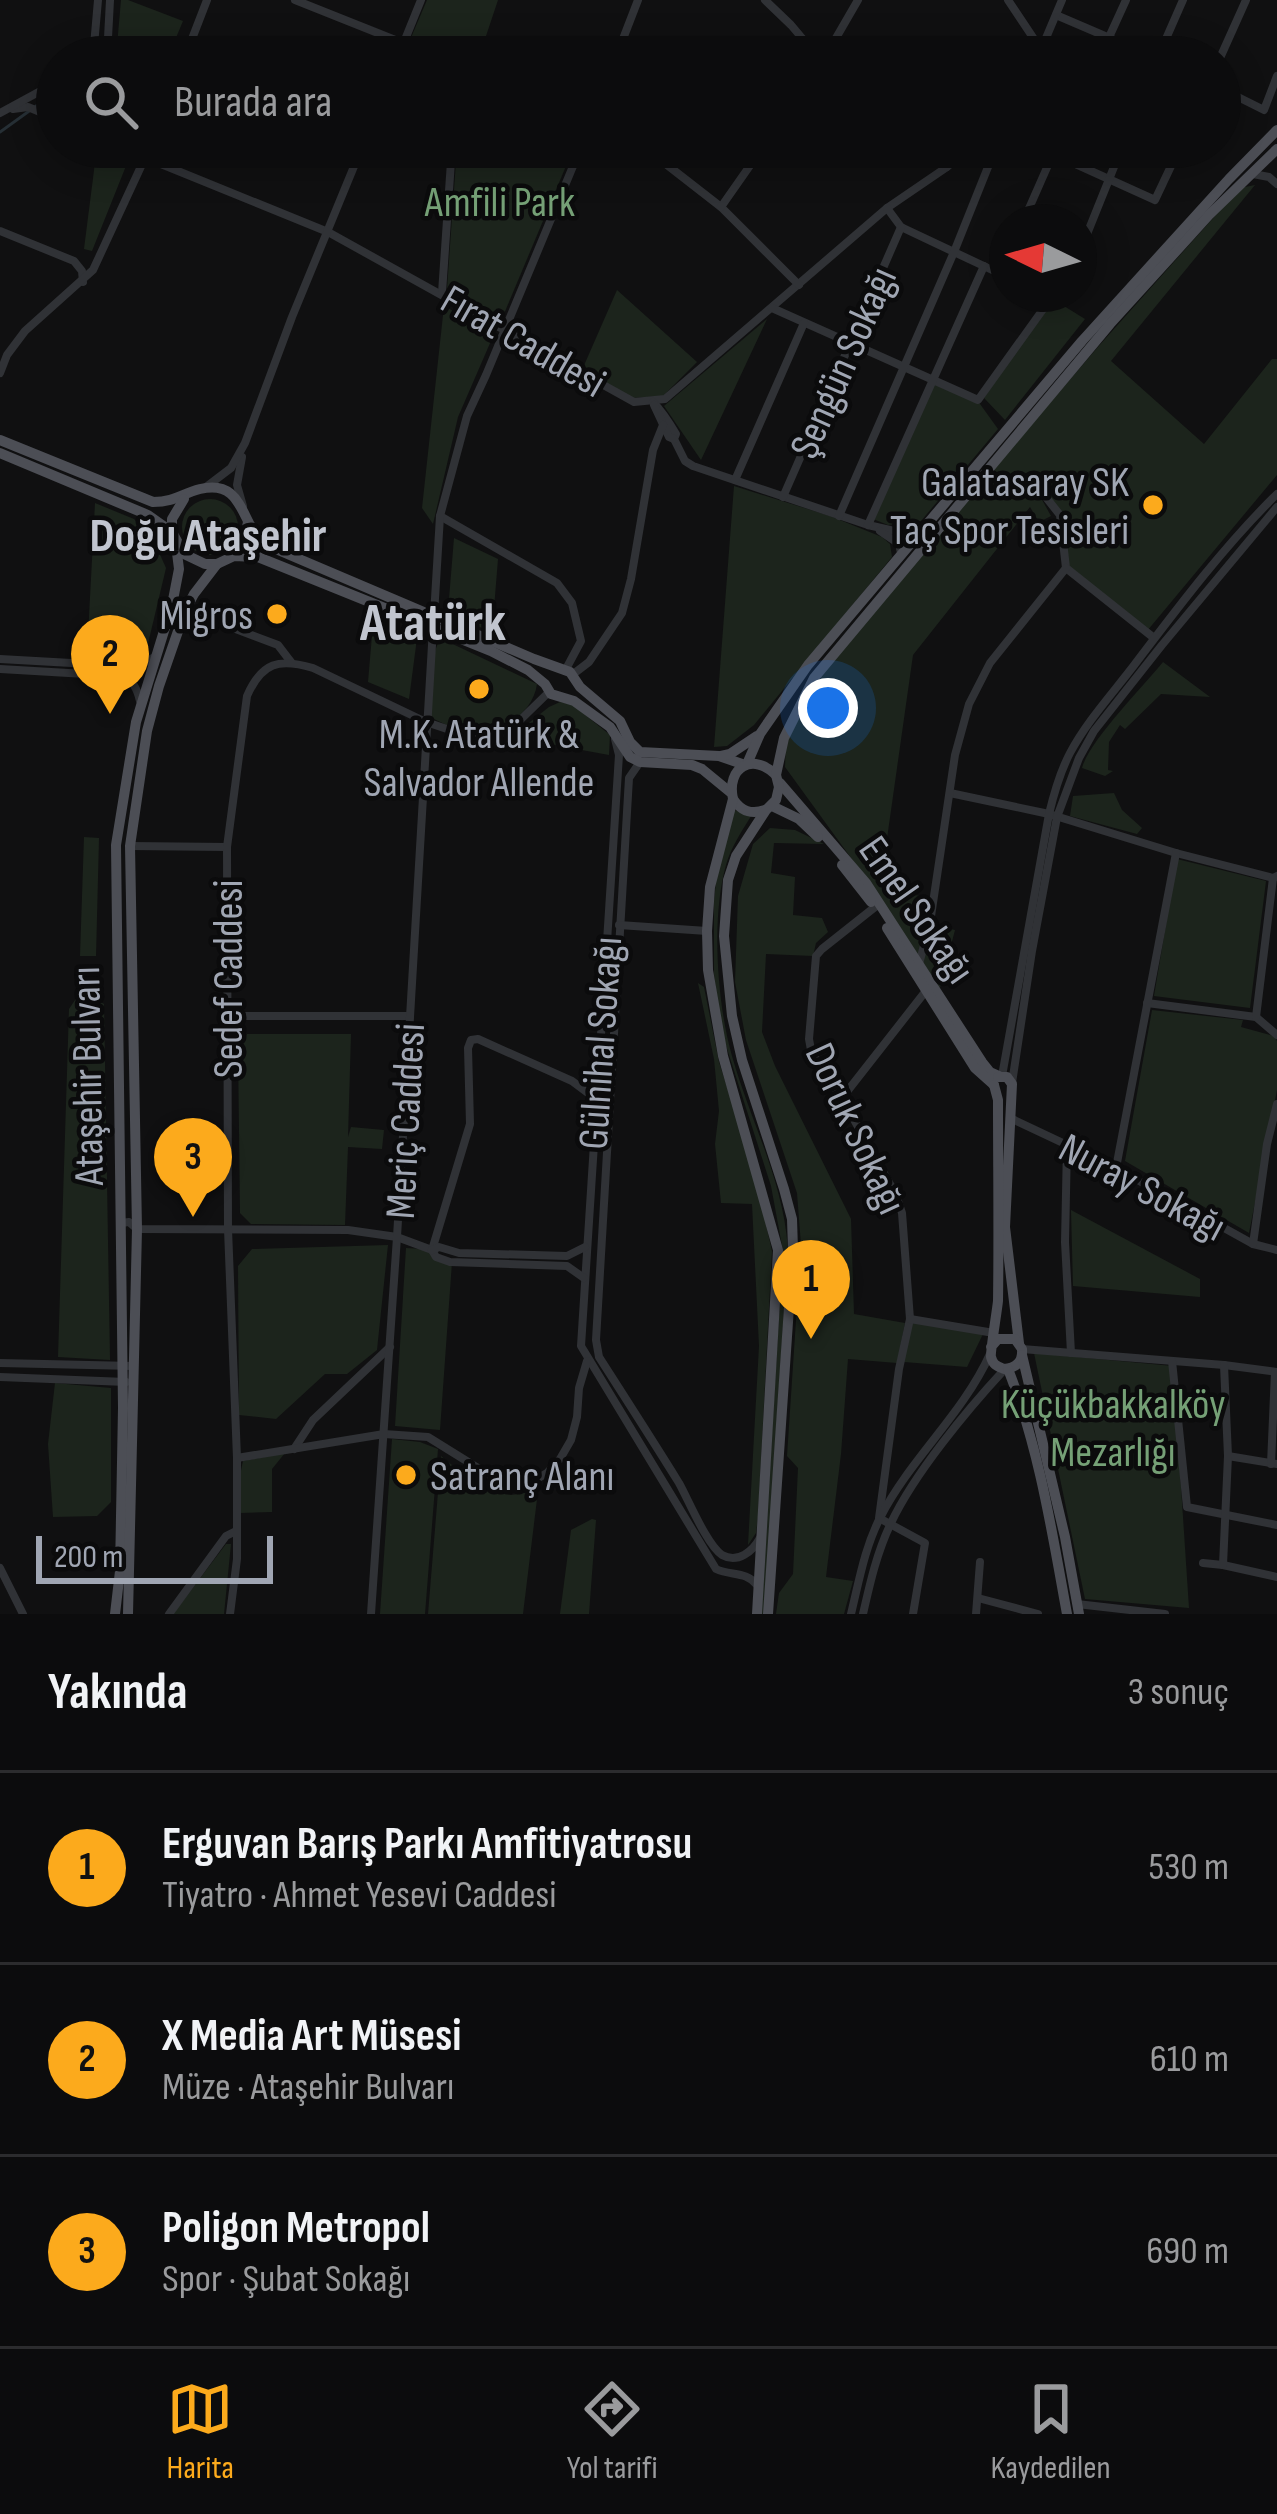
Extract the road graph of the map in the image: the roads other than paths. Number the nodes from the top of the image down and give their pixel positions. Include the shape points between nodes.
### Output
1 (98, 0) edge
2 (110, 0) edge
3 (207, 0) edge
4 (295, 0) edge
5 (422, 0) edge
6 (638, 0) edge
7 (765, 0) edge
8 (858, 0) edge
9 (1008, 0) edge
10 (1062, 0) edge
11 (1126, 0) edge
12 (1183, 0) edge
13 (1246, 0) edge
14 (1056, 15) junction
15 (95, 36) edge
16 (108, 36) edge
17 (193, 36) edge
18 (383, 36) edge
19 (406, 36) edge
20 (624, 36) edge
21 (801, 36) edge
22 (835, 36) edge
23 (1029, 36) edge
24 (1047, 36) edge
25 (1104, 36) edge
26 (1110, 36) edge
27 (1166, 36) edge
28 (1230, 36) edge
29 (1277, 76) edge
30 (36, 93) edge
31 (1241, 98) edge
32 (36, 110) edge
33 (3, 111) edge
34 (1277, 130) edge
35 (1277, 149) edge
36 (141, 168) edge
37 (166, 168) edge
38 (354, 168) edge
39 (451, 168) edge
40 (572, 168) edge
41 (671, 168) edge
42 (748, 168) edge
43 (946, 168) edge
44 (988, 168) edge
45 (1046, 168) edge
46 (1088, 168) edge
47 (1113, 168) edge
48 (1170, 168) edge
49 (1241, 168) edge
50 (1241, 168) edge
51 (1251, 173) junction
52 (1109, 179) junction
53 (1277, 184) edge
54 (1030, 204) edge
55 (721, 207) junction
56 (887, 208) junction
57 (1097, 209) edge
58 (901, 227) junction
59 (0, 231) edge
60 (328, 232) junction
61 (954, 252) junction
62 (984, 266) junction
63 (989, 268) edge
64 (82, 282) junction
65 (800, 285) junction
66 (442, 293) junction
67 (772, 308) junction
68 (1038, 312) edge
69 (804, 322) junction
70 (505, 331) junction
71 (850, 343) junction
72 (904, 367) junction
73 (0, 374) edge
74 (934, 380) junction
75 (652, 401) junction
76 (663, 425) junction
77 (674, 439) junction
78 (0, 440) edge
79 (245, 443) junction
80 (0, 453) edge
81 (735, 480) junction
82 (204, 488) junction
83 (1041, 491) dead end
84 (1277, 494) edge
85 (186, 496) junction
86 (783, 497) junction
87 (1277, 507) edge
88 (243, 508) junction
89 (440, 516) junction
90 (839, 516) junction
91 (248, 522) junction
92 (868, 525) junction
93 (924, 526) junction
94 (174, 538) junction
95 (901, 553) junction
96 (234, 556) junction
97 (217, 564) junction
98 (1066, 568) junction
99 (172, 605) junction
100 (185, 611) junction
101 (434, 621) junction
102 (1158, 642) junction
103 (156, 656) junction
104 (0, 659) edge
105 (290, 662) junction
106 (0, 669) edge
107 (567, 673) junction
108 (550, 691) junction
109 (140, 702) junction
110 (426, 722) junction
111 (610, 727) junction
112 (760, 734) junction
113 (719, 756) junction
114 (640, 763) junction
115 (746, 765) junction
116 (777, 778) junction
117 (950, 793) junction
118 (732, 796) junction
119 (769, 808) junction
120 (1053, 816) junction
121 (123, 846) junction
122 (227, 847) junction
123 (1176, 853) junction
124 (1275, 877) edge
125 (875, 907) junction
126 (619, 925) junction
127 (706, 932) junction
128 (920, 964) junction
129 (925, 992) junction
130 (1147, 1003) junction
131 (226, 1016) junction
132 (410, 1016) junction
133 (1256, 1017) junction
134 (1277, 1036) edge
135 (597, 1076) junction
136 (572, 1081) junction
137 (1002, 1083) junction
138 (842, 1098) junction
139 (596, 1099) junction
140 (1277, 1104) edge
141 (1010, 1118) junction
142 (1067, 1145) junction
143 (1116, 1168) junction
144 (121, 1223) junction
145 (137, 1229) junction
146 (228, 1229) junction
147 (397, 1237) junction
148 (1252, 1244) junction
149 (586, 1246) junction
150 (432, 1250) junction
151 (1277, 1250) edge
152 (584, 1278) junction
153 (910, 1319) junction
154 (996, 1334) junction
155 (390, 1348) junction
156 (1021, 1349) junction
157 (991, 1350) junction
158 (1071, 1354) junction
159 (599, 1357) junction
160 (587, 1360) junction
161 (1172, 1361) junction
162 (0, 1363) edge
163 (1225, 1365) junction
164 (128, 1366) junction
165 (1006, 1369) junction
166 (1276, 1372) edge
167 (0, 1377) edge
168 (128, 1382) junction
169 (384, 1433) junction
170 (293, 1450) junction
171 (1228, 1456) junction
172 (237, 1458) junction
173 (1274, 1464) edge
174 (1225, 1515) junction
175 (879, 1518) junction
176 (890, 1525) junction
177 (1277, 1525) edge
178 (236, 1531) junction
179 (760, 1537) junction
180 (980, 1562) dead end
181 (1203, 1563) dead end
182 (1223, 1565) junction
183 (0, 1568) edge
184 (1277, 1577) edge
185 (758, 1587) junction
186 (978, 1598) junction
187 (1082, 1608) edge
188 (23, 1614) edge
189 (115, 1614) edge
190 (128, 1614) edge
191 (169, 1614) edge
192 (230, 1614) edge
193 (371, 1614) edge
194 (757, 1614) edge
195 (768, 1614) edge
196 (851, 1614) edge
197 (863, 1614) edge
198 (913, 1614) edge
199 (976, 1614) edge
200 (1038, 1614) edge
201 (1067, 1614) edge
202 (1100, 1614) edge
203 (1165, 1614) edge

1 - 15 street
2 - 16 street
3 - 17 street
4 - 18 street
5 - 19 street
6 - 20 street
7 - 21 street
8 - 22 street
9 - 23 street
10 - 14 street
11 - 26 street
12 - 27 street
13 - 28 street
14 - 24 street
14 - 25 street
29 - 31 street via 1264,110
30 - 33 street
32 - 33 street
34 - 49 main road
35 - 51 main road
36 - 64 street
37 - 60 street, Fırat Caddesi
38 - 60 street
39 - 66 street
40 - 70 street, Meriç Caddesi
41 - 55 street
42 - 55 street
43 - 56 street, Fırat Caddesi
44 - 61 street
45 - 54 street
46 - 52 street
47 - 52 street
48 - 52 street via 1155,200
50 - 93 main road
51 - 53 street
51 - 116 main road via 1110,324 814,678 784,738
52 - 57 street
55 - 65 street
56 - 58 street
56 - 65 street, Fırat Caddesi
58 - 61 street
58 - 71 street, Şengün Sokağı
59 - 64 street via 74,261
60 - 66 street, Fırat Caddesi
60 - 79 street
61 - 62 street
61 - 72 street
62 - 63 street
62 - 74 street
64 - 73 street via 25,331
65 - 67 street, Fırat Caddesi
66 - 70 street, Fırat Caddesi
67 - 69 street
67 - 75 street, Fırat Caddesi via 665,399
68 - 74 street via 978,400
69 - 71 street
69 - 81 street
70 - 75 street, Fırat Caddesi via 634,402
70 - 89 street, Meriç Caddesi via 467,416
71 - 72 street
71 - 86 street, Şengün Sokağı
72 - 74 street
72 - 90 street
74 - 92 street
75 - 76 street
75 - 77 street
76 - 77 street
76 - 107 street via 622,613 590,662
77 - 81 street via 686,461
78 - 85 main road via 153,502
79 - 82 street via 231,468
79 - 88 street
80 - 94 main road via 148,515
81 - 86 street
82 - 85 main road
82 - 88 main road via 227,492
83 - 98 street via 1060,515
84 - 102 street
85 - 94 main road
86 - 90 street
87 - 102 street
88 - 91 main road
89 - 101 street, Meriç Caddesi
89 - 107 street via 557,583 572,603 581,641
90 - 92 street
91 - 96 main road
91 - 101 main road via 271,547
92 - 93 street via 903,533
92 - 95 street
93 - 95 main road
94 - 97 main road via 194,561
94 - 99 main road, Ataşehir Bulvarı
95 - 112 main road
96 - 97 main road
96 - 101 main road via 258,557
97 - 100 main road, Ataşehir Bulvarı
98 - 102 street
98 - 117 street via 990,663 969,704
99 - 100 street
99 - 103 main road, Ataşehir Bulvarı
100 - 105 street via 278,645
100 - 121 main road, Ataşehir Bulvarı via 147,731
101 - 107 main road
101 - 108 main road via 512,661
101 - 110 street, Meriç Caddesi
102 - 120 street via 1080,734 1058,780
103 - 104 street via 125,666
103 - 109 main road, Ataşehir Bulvarı
105 - 110 street
105 - 122 street, Sedef Caddesi via 270,665 247,696
106 - 109 street via 120,676 137,688
107 - 108 main road via 548,672
107 - 108 main road via 569,693
107 - 113 main road via 620,721 640,752
108 - 110 street via 498,735 471,737
108 - 111 main road
109 - 121 main road, Ataşehir Bulvarı
110 - 132 street, Meriç Caddesi
111 - 114 main road
111 - 135 street, Gülnihal Sokağı via 619,755
112 - 113 main road
112 - 115 main road
113 - 115 main road
114 - 118 main road via 692,765
114 - 126 street, Gülnihal Sokağı via 629,778
115 - 116 main road via 763,764
115 - 118 main road via 734,776
116 - 119 main road via 779,794
116 - 128 main road, Emel Sokağı via 866,883
117 - 120 street
117 - 128 street
118 - 119 main road via 743,810
118 - 127 main road
119 - 125 main road, Emel Sokağı via 815,833
119 - 195 main road via 736,856 724,936 742,1060 792,1219
120 - 123 street
120 - 137 street
121 - 122 street
121 - 144 main road, Ataşehir Bulvarı
121 - 145 main road, Ataşehir Bulvarı
122 - 131 street, Sedef Caddesi
123 - 124 street
123 - 130 street
124 - 133 street
125 - 129 main road, Emel Sokağı
125 - 138 street, Doruk Sokağı via 822,949 814,965 811,1050
126 - 127 street
126 - 159 street, Gülnihal Sokağı
127 - 179 main road via 723,1056 778,1250
128 - 137 main road, Emel Sokağı
129 - 137 main road, Emel Sokağı via 974,1068
129 - 138 street
130 - 133 street
130 - 143 street
131 - 132 street
131 - 146 street, Sedef Caddesi
132 - 147 street, Meriç Caddesi
133 - 134 street
135 - 136 street
135 - 139 street, Gülnihal Sokağı
136 - 139 street
136 - 150 street via 471,1040 470,1124
137 - 141 main road
137 - 154 main road
138 - 153 street, Doruk Sokağı via 902,1213
139 - 149 street, Gülnihal Sokağı
140 - 148 street
141 - 142 street, Nuray Sokağı
141 - 156 main road via 1005,1227
142 - 143 street, Nuray Sokağı
142 - 158 street
143 - 148 street, Nuray Sokağı
144 - 145 street
144 - 164 main road, Ataşehir Bulvarı
145 - 146 street
145 - 164 main road, Ataşehir Bulvarı
146 - 147 street
146 - 172 street, Sedef Caddesi
147 - 150 street
147 - 155 street, Meriç Caddesi
148 - 151 street, Nuray Sokağı
149 - 150 street via 567,1256
149 - 152 street, Gülnihal Sokağı
150 - 152 street via 450,1262 567,1266
152 - 160 street, Gülnihal Sokağı
153 - 154 street
153 - 175 street, Doruk Sokağı
154 - 157 main road
155 - 169 street, Meriç Caddesi
155 - 170 street via 313,1420
156 - 157 main road via 1004,1337
156 - 158 street
156 - 165 main road via 1018,1364
156 - 187 main road
157 - 165 main road
157 - 175 street
158 - 161 street
159 - 160 street
159 - 179 street via 717,1551 743,1556
160 - 169 street via 571,1440 528,1484 488,1477 428,1437
160 - 185 street, Gülnihal Sokağı via 716,1569 746,1575
161 - 163 street
161 - 174 street via 1187,1507
162 - 164 street
163 - 166 street
163 - 171 street
164 - 168 main road, Ataşehir Bulvarı
165 - 176 street
165 - 201 main road via 1040,1474
166 - 173 street
167 - 168 street
168 - 189 main road, Ataşehir Bulvarı
168 - 190 main road, Ataşehir Bulvarı
169 - 170 street
169 - 193 street, Meriç Caddesi
170 - 172 street
171 - 173 street
171 - 174 street
172 - 178 street, Sedef Caddesi
174 - 177 street
174 - 182 street
175 - 176 street
175 - 196 street
176 - 197 street
176 - 198 street via 926,1543
178 - 191 street
178 - 192 street, Sedef Caddesi
179 - 185 main road
180 - 186 street
181 - 182 street
182 - 184 street
183 - 188 street
185 - 194 main road
186 - 199 street
186 - 200 street
187 - 202 street
187 - 203 street

